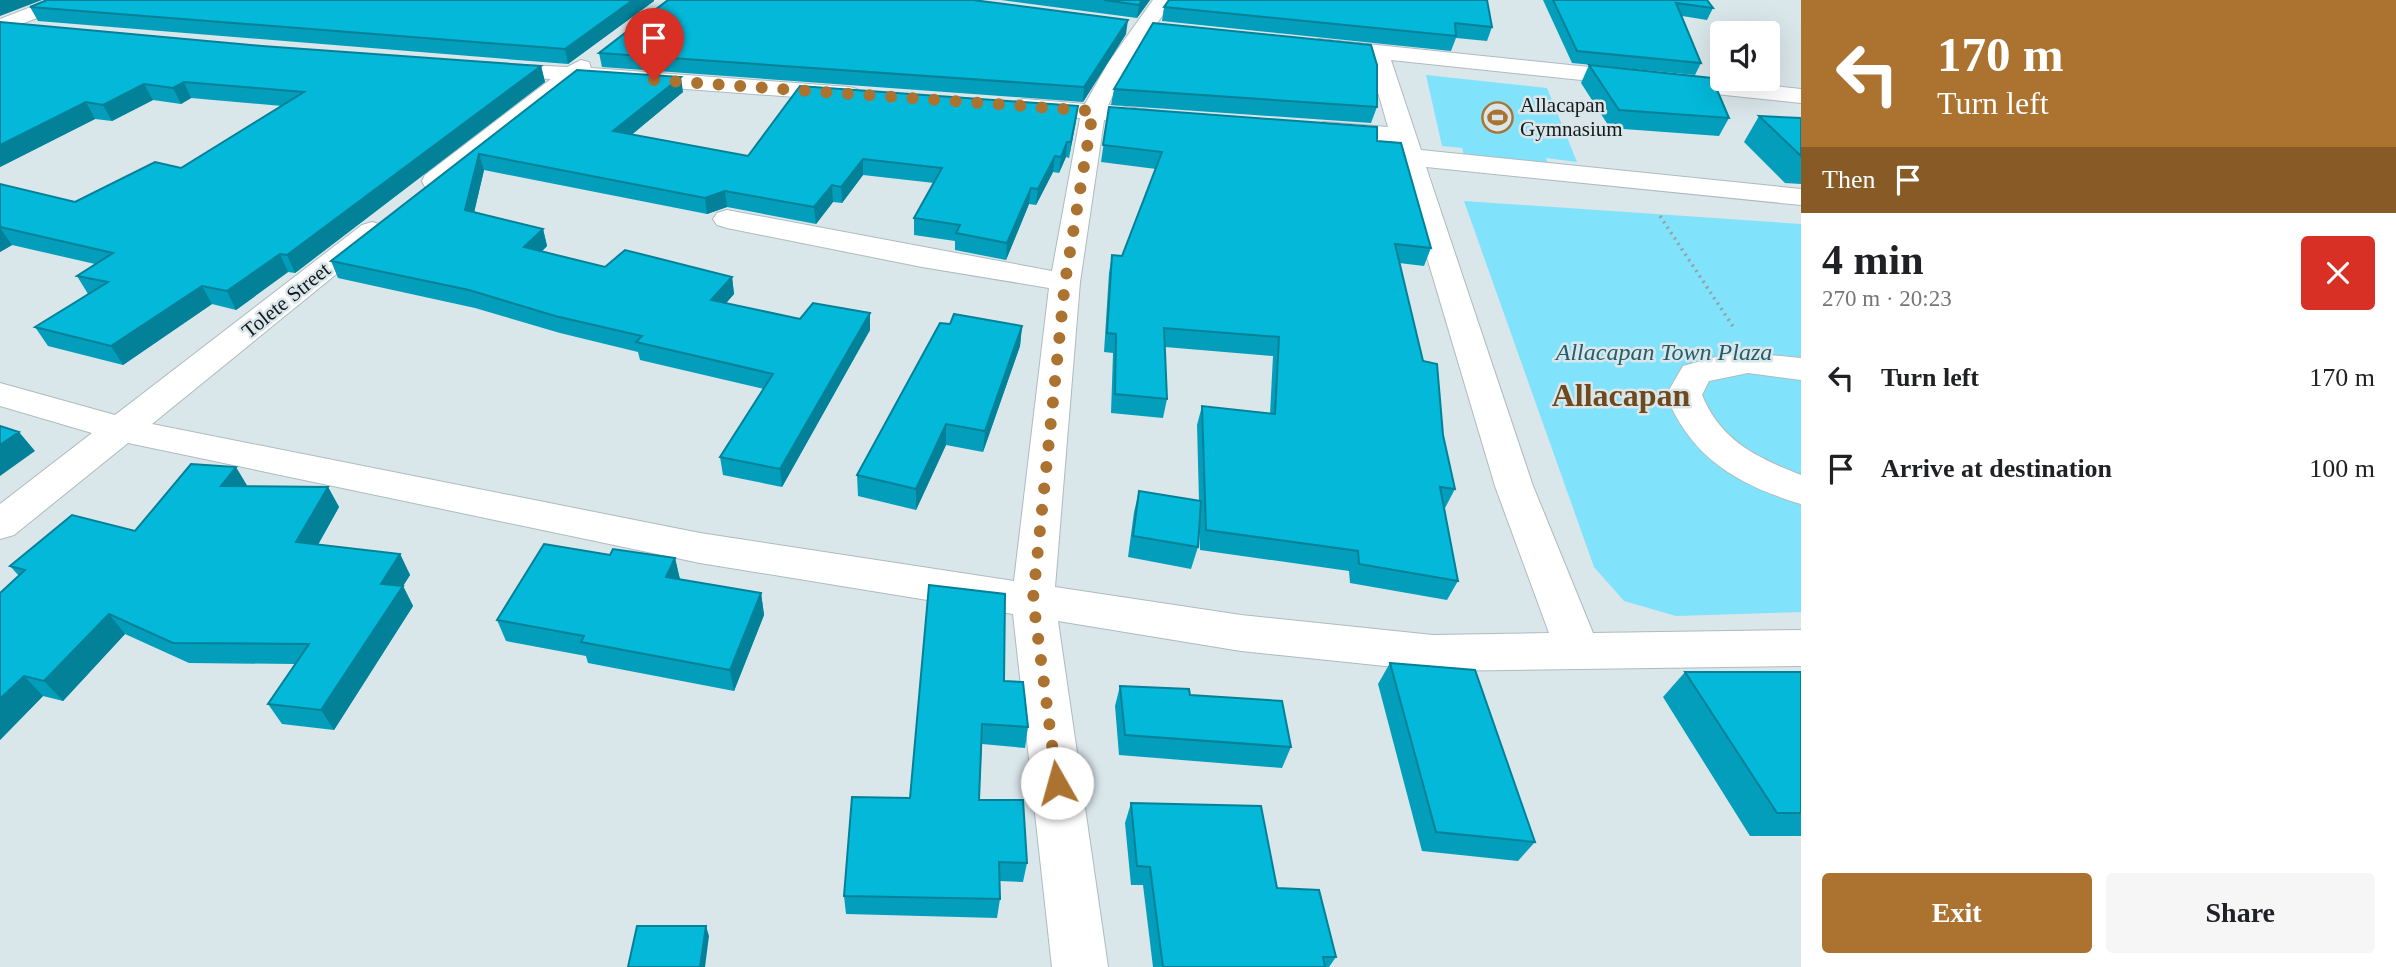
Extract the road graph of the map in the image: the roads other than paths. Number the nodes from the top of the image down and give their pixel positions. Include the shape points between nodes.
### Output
1 (67, 0) edge
2 (1149, 21) edge
3 (0, 27) edge
4 (54, 32) edge
5 (1294, 44) edge
6 (606, 49) edge
7 (1377, 52) junction
8 (461, 66) edge
9 (572, 74) junction
10 (873, 96) edge
11 (1801, 96) edge
12 (997, 104) edge
13 (1093, 111) junction
14 (1187, 119) edge
15 (1295, 127) edge
16 (1406, 146) junction
17 (1801, 197) edge
18 (727, 219) dead end
19 (1065, 282) junction
20 (1801, 369) edge
21 (0, 394) edge
22 (123, 430) junction
23 (1801, 490) edge
24 (0, 525) edge
25 (1033, 599) junction
26 (1801, 648) edge
27 (1578, 653) junction
28 (1080, 967) edge

1 - 3 street
2 - 13 street via 1119,62
3 - 4 street
5 - 7 street
6 - 9 street, Tolete Street
7 - 11 street
7 - 16 street
8 - 9 street
9 - 10 street
9 - 22 street, Tolete Street
12 - 13 street
13 - 14 street
13 - 19 street
15 - 16 street
16 - 17 street via 1638,182
16 - 27 street via 1514,486
18 - 19 street
19 - 25 street
20 - 23 street via 1756,361 1724,362 1695,374 1684,395 1695,423 1725,452 1772,480
21 - 22 street
22 - 24 street, Tolete Street
22 - 25 street via 700,548
25 - 27 street via 1356,647 1433,653
25 - 28 street
26 - 27 street

